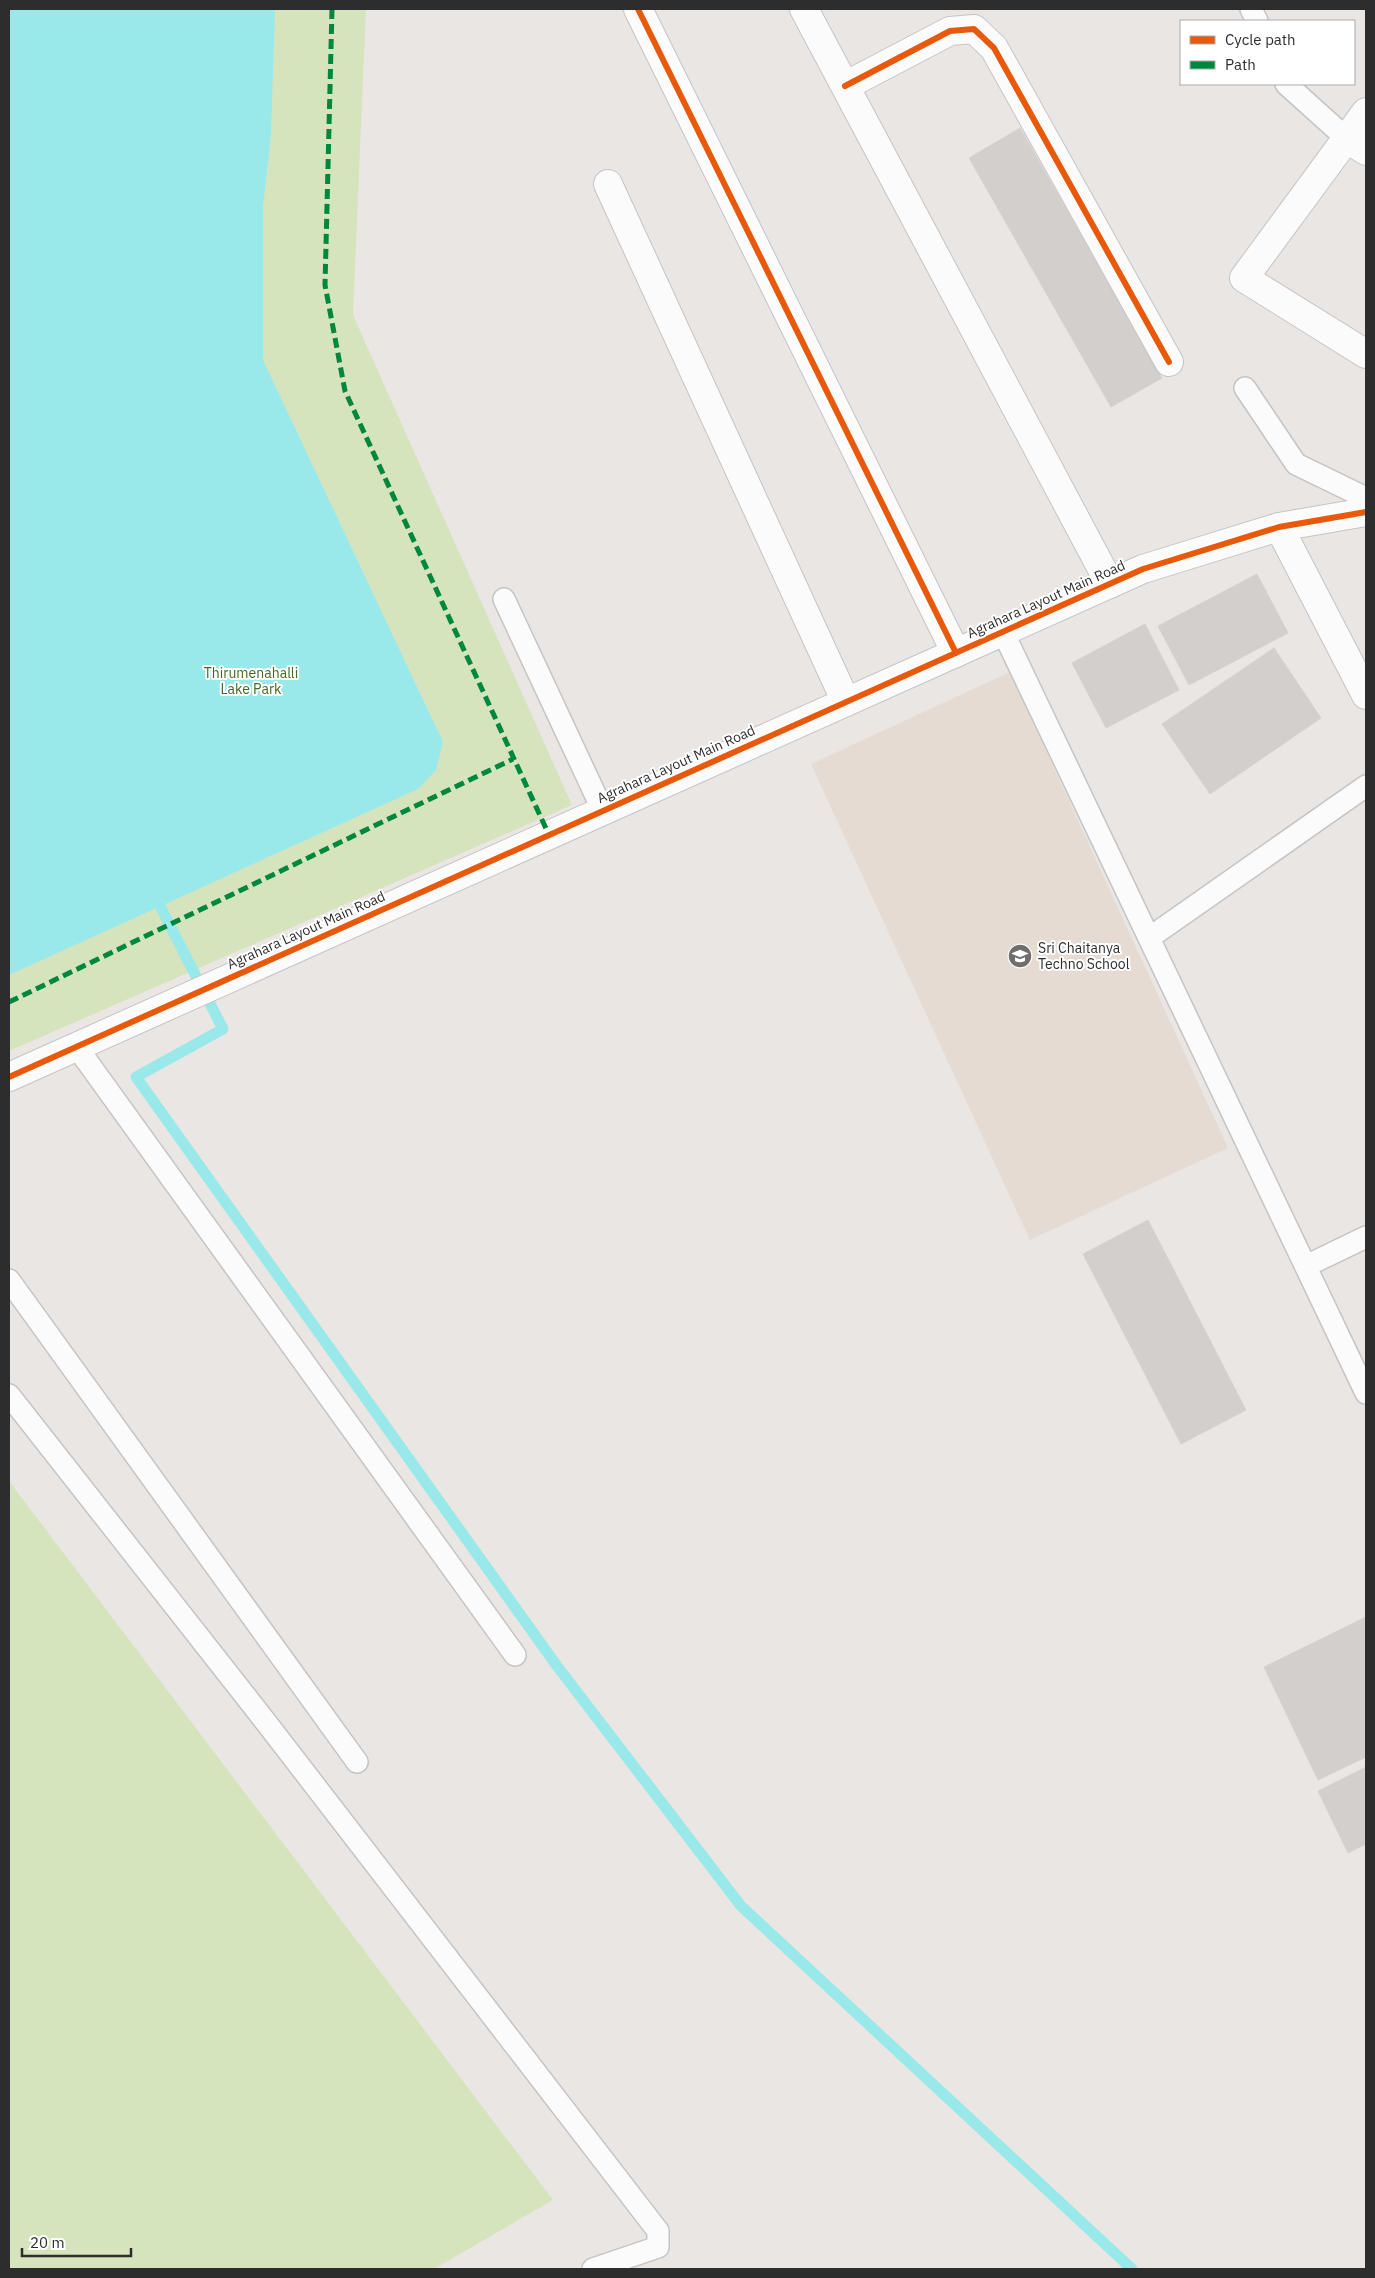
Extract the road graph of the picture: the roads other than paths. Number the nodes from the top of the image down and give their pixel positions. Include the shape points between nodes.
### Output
1 (638, 9) edge
2 (804, 9) edge
3 (1287, 85) edge
4 (845, 86) junction
5 (1366, 112) edge
6 (1356, 145) edge
7 (608, 184) dead end
8 (1366, 354) edge
9 (1169, 362) dead end
10 (1245, 388) dead end
11 (1366, 498) edge
12 (1366, 512) edge
13 (1279, 527) junction
14 (1110, 584) junction
15 (504, 599) dead end
16 (1003, 632) junction
17 (956, 653) junction
18 (1366, 695) edge
19 (846, 702) junction
20 (1366, 786) edge
21 (603, 811) junction
22 (1149, 938) junction
23 (76, 1046) junction
24 (9, 1077) edge
25 (1366, 1238) edge
26 (1306, 1266) junction
27 (9, 1280) edge
28 (1366, 1394) edge
29 (9, 1395) edge
30 (515, 1655) dead end
31 (357, 1762) dead end
32 (593, 2269) edge

1 - 17 street
2 - 4 street
3 - 6 lane
4 - 9 street via 950,31 974,29 994,48
4 - 14 street
5 - 6 street
6 - 8 street via 1244,278
7 - 19 street
10 - 11 lane via 1296,464
12 - 13 street, Agrahara Layout Main Road
13 - 14 street, Agrahara Layout Main Road via 1143,569
13 - 18 street
14 - 16 street, Agrahara Layout Main Road
15 - 21 lane
16 - 17 street, Agrahara Layout Main Road
16 - 22 lane
17 - 19 street, Agrahara Layout Main Road
19 - 21 street, Agrahara Layout Main Road
20 - 22 lane
21 - 23 street, Agrahara Layout Main Road
22 - 26 lane
23 - 24 street, Agrahara Layout Main Road
23 - 30 lane
25 - 26 lane
26 - 28 lane
27 - 31 lane
29 - 32 lane via 265,1720 658,2231 658,2247

